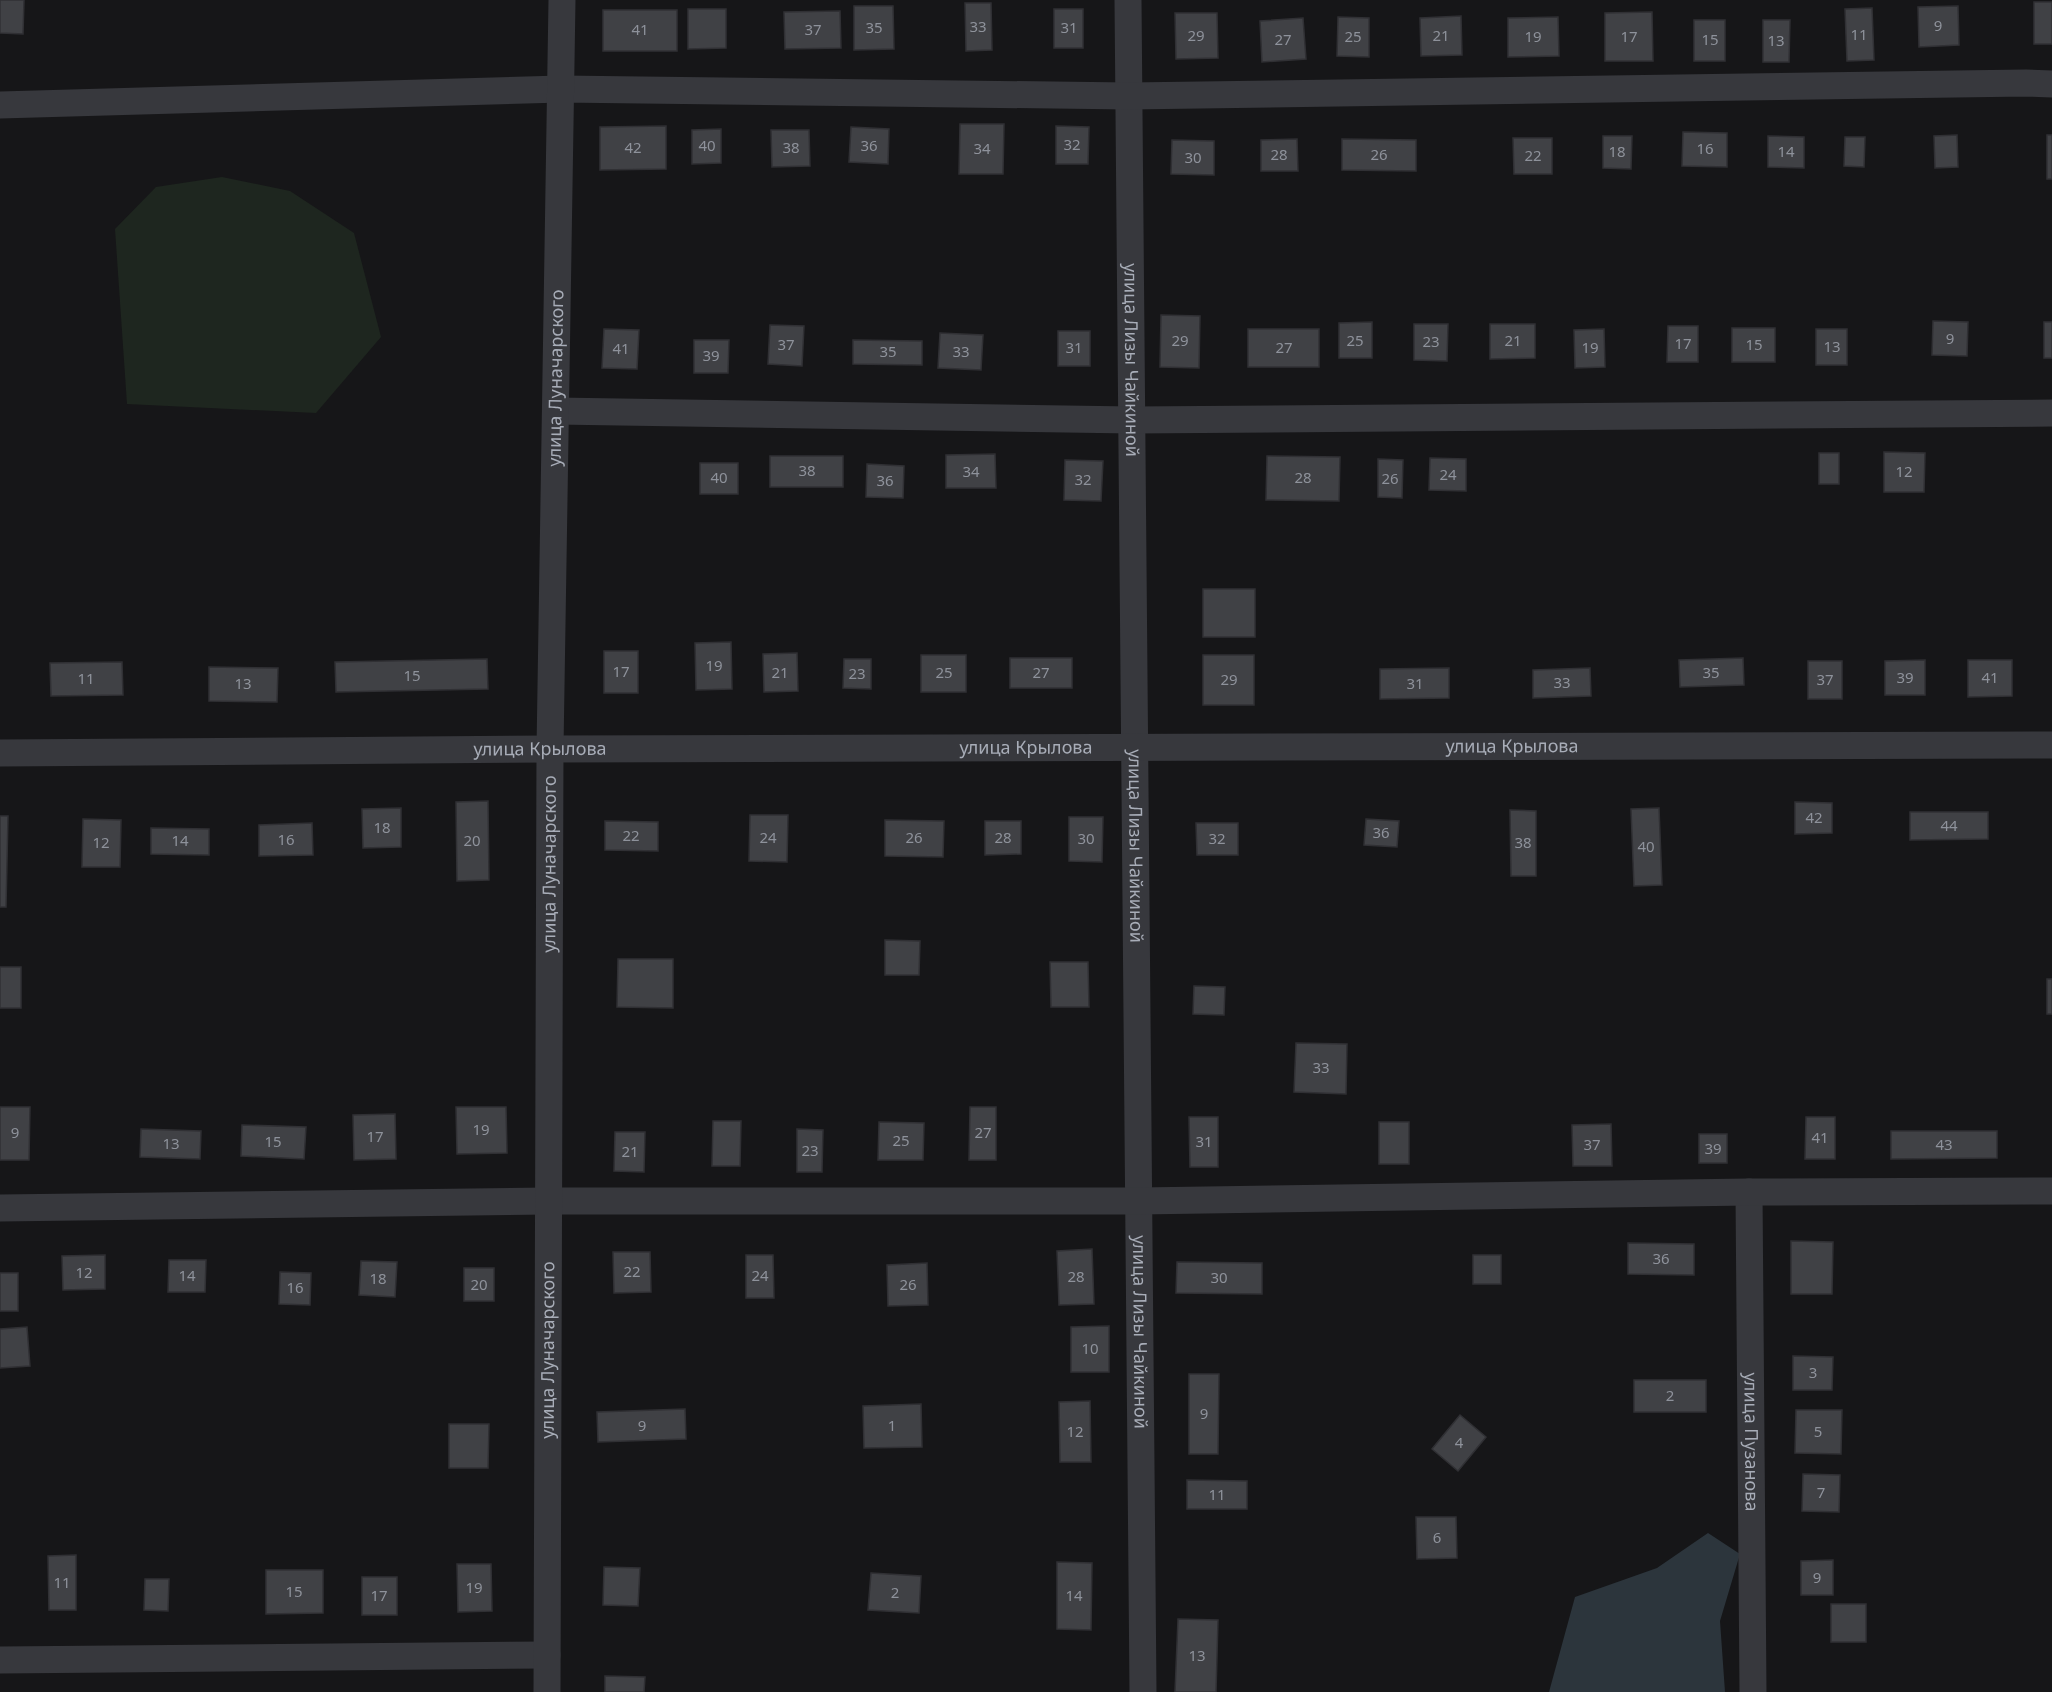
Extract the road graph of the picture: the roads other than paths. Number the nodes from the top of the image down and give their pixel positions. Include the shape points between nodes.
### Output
1 (562, 0) edge
2 (1128, 0) edge
3 (2052, 84) edge
4 (561, 89) junction
5 (1129, 96) junction
6 (0, 105) edge
7 (556, 411) junction
8 (2052, 413) edge
9 (1132, 420) junction
10 (2052, 746) edge
11 (1135, 748) junction
12 (550, 749) junction
13 (0, 753) edge
14 (2052, 1191) edge
15 (1749, 1192) junction
16 (548, 1201) junction
17 (1139, 1202) junction
18 (0, 1208) edge
19 (547, 1655) junction
20 (0, 1660) edge
21 (547, 1692) edge
22 (1143, 1692) edge
23 (1754, 1692) edge

1 - 4 street, улица Луначарского
2 - 5 street, улица Лизы Чайкиной
3 - 5 street
4 - 5 street
4 - 6 street
4 - 7 street, улица Луначарского
5 - 9 street, улица Лизы Чайкиной
7 - 9 street
7 - 12 street, улица Луначарского
8 - 9 street
9 - 11 street, улица Лизы Чайкиной
10 - 11 street, улица Крылова
11 - 12 street, улица Крылова
11 - 17 street, улица Лизы Чайкиной
12 - 13 street, улица Крылова
12 - 16 street, улица Луначарского
14 - 15 street
15 - 17 street
15 - 23 street, улица Пузанова
16 - 17 street
16 - 18 street
16 - 19 street, улица Луначарского
17 - 22 street, улица Лизы Чайкиной
19 - 20 street
19 - 21 street, улица Луначарского

